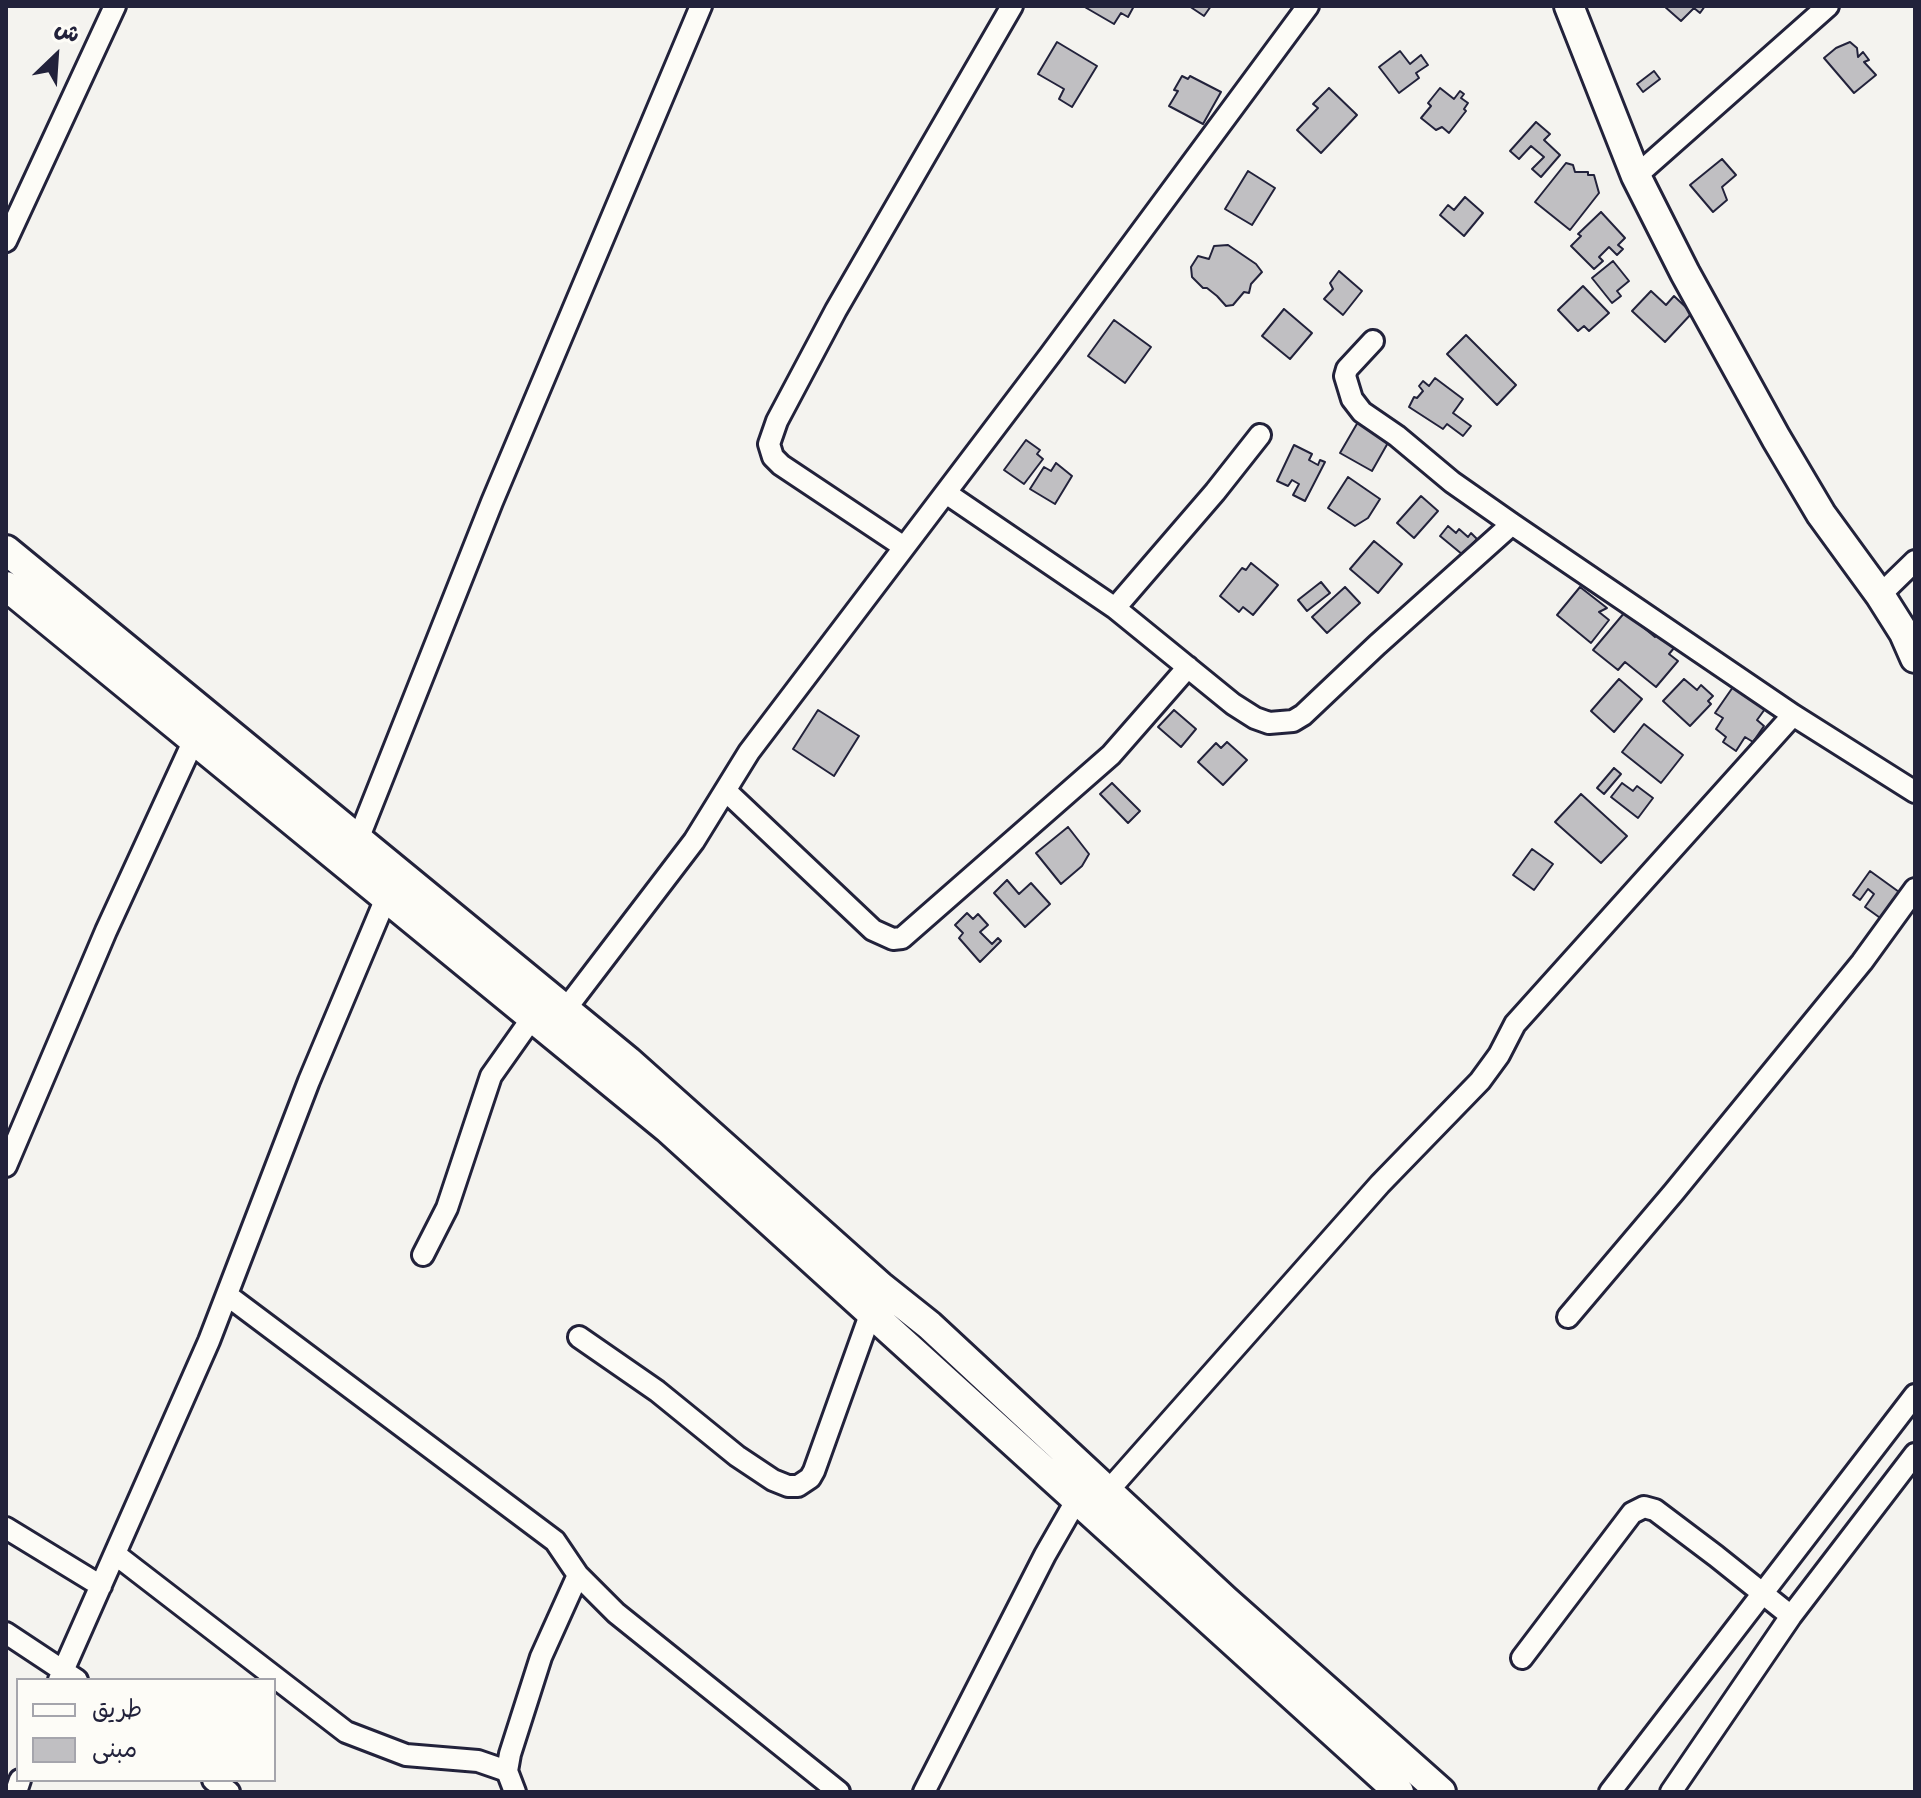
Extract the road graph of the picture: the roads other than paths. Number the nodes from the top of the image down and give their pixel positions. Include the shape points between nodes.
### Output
1 (115, 6) edge
2 (701, 6) edge
3 (1012, 6) edge
4 (1308, 6) edge
5 (1569, 6) edge
6 (1828, 6) edge
7 (1636, 176) junction
8 (6, 241) edge
9 (1373, 341) dead end
10 (1260, 435) dead end
11 (946, 493) junction
12 (1512, 524) junction
13 (904, 547) junction
14 (6, 550) edge
15 (1912, 569) edge
16 (24, 589) edge
17 (1880, 595) junction
18 (1115, 608) junction
19 (1915, 658) edge
20 (1188, 667) junction
21 (1793, 715) junction
22 (193, 742) junction
23 (726, 791) junction
24 (1915, 792) edge
25 (359, 837) junction
26 (1915, 889) edge
27 (386, 898) junction
28 (565, 1010) junction
29 (532, 1018) junction
30 (6, 1166) edge
31 (423, 1255) dead end
32 (880, 1286) junction
33 (227, 1295) junction
34 (870, 1313) junction
35 (1568, 1317) dead end
36 (579, 1337) dead end
37 (1915, 1395) edge
38 (1915, 1454) edge
39 (1108, 1491) junction
40 (1076, 1501) junction
41 (6, 1528) edge
42 (115, 1554) junction
43 (578, 1575) junction
44 (101, 1586) junction
45 (1763, 1595) junction
46 (1791, 1616) junction
47 (6, 1633) edge
48 (1522, 1658) dead end
49 (66, 1677) edge
50 (276, 1678) edge
51 (276, 1678) edge
52 (507, 1771) junction
53 (515, 1792) edge
54 (839, 1792) edge
55 (924, 1792) edge
56 (1399, 1792) edge
57 (1441, 1792) edge
58 (1610, 1792) edge
59 (1671, 1792) edge

1 - 8 street
2 - 25 street via 492,502
3 - 13 street via 844,296 769,444 781,465
4 - 11 street
5 - 7 main road
6 - 7 street
7 - 17 main road via 1776,438 1821,514
9 - 12 street via 1347,369 1352,399 1362,412
10 - 18 street
11 - 13 street
11 - 18 street
12 - 20 street via 1293,721 1255,718
12 - 21 street
13 - 23 street via 749,752
14 - 16 main road
15 - 17 street
16 - 22 main road
16 - 25 main road
17 - 19 main road
18 - 20 street
20 - 23 street via 1111,755 902,938 873,930
21 - 24 street
21 - 39 street via 1515,1024 1480,1081 1380,1184
22 - 27 main road
22 - 30 street
23 - 28 street
25 - 28 main road
26 - 35 street via 1862,962
27 - 29 main road
27 - 33 street
28 - 32 main road
29 - 31 street via 491,1076 447,1208
29 - 34 main road via 667,1128
32 - 34 street
32 - 39 main road
33 - 42 street
33 - 43 street via 535,1525 555,1541
34 - 36 street via 814,1471 798,1486 773,1480 737,1456
34 - 40 main road
37 - 45 street
38 - 46 street
39 - 57 main road
40 - 55 street
40 - 56 main road
41 - 44 street
42 - 44 street
42 - 51 street
43 - 52 street via 541,1657
43 - 54 street via 616,1613
44 - 49 street
45 - 46 street
45 - 48 street via 1655,1510 1637,1509
45 - 58 street
46 - 59 street
47 - 49 street
50 - 52 street via 346,1732 406,1755 478,1761
52 - 53 street

